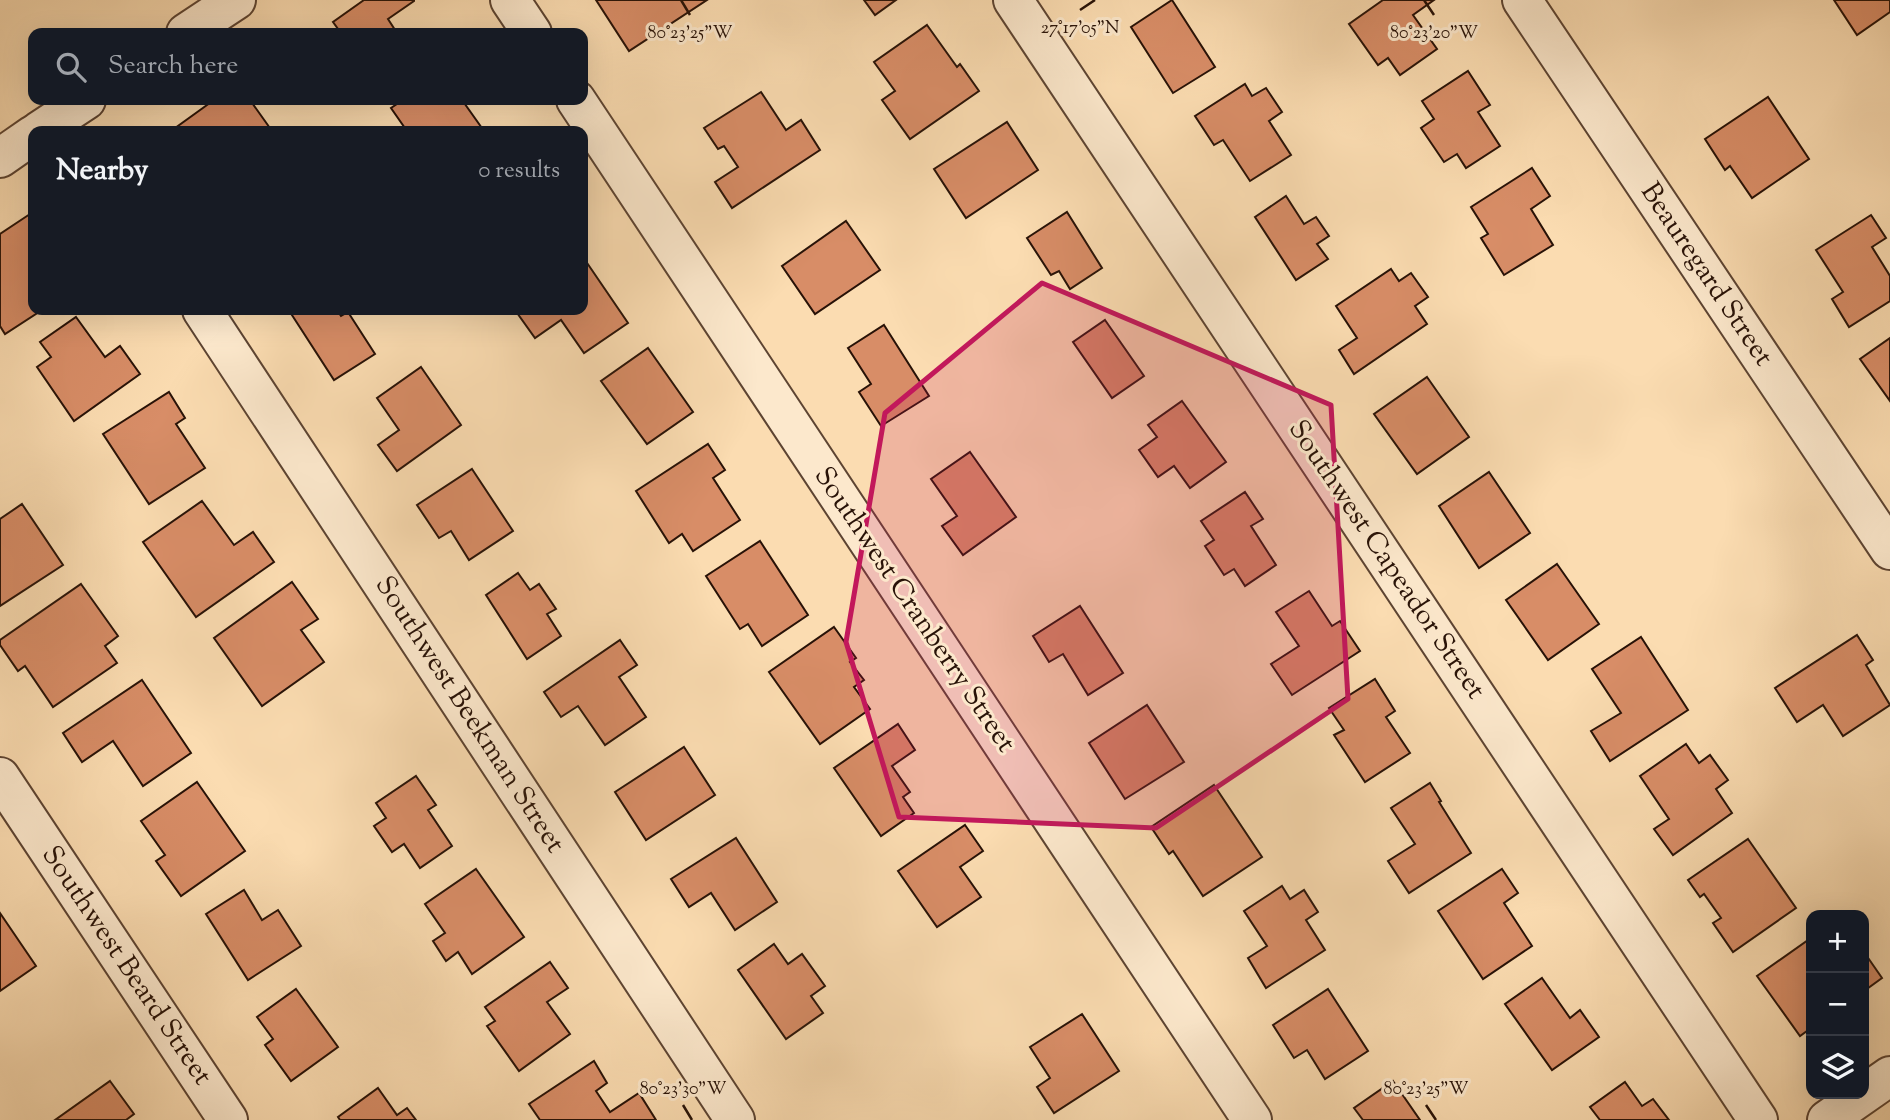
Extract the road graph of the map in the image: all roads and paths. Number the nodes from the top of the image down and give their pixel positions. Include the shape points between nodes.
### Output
1 (236, 0) edge
2 (510, 0) edge
3 (1013, 0) edge
4 (1522, 0) edge
5 (194, 28) edge
6 (529, 28) edge
7 (579, 105) edge
8 (81, 114) edge
9 (51, 126) edge
10 (28, 138) edge
11 (0, 158) edge
12 (205, 315) edge
13 (1890, 550) edge
14 (0, 777) edge
15 (1890, 1076) edge
16 (228, 1120) edge
17 (735, 1120) edge
18 (1252, 1120) edge
19 (1758, 1120) edge
20 (1827, 1120) edge

1 - 5 street
2 - 6 street
3 - 19 street, Southwest Capeador Street
4 - 13 street, Beauregard Street
7 - 18 street, Southwest Cranberry Street
8 - 9 street
10 - 11 street
12 - 17 street, Southwest Beekman Street
14 - 16 street, Southwest Beard Street
15 - 20 street

